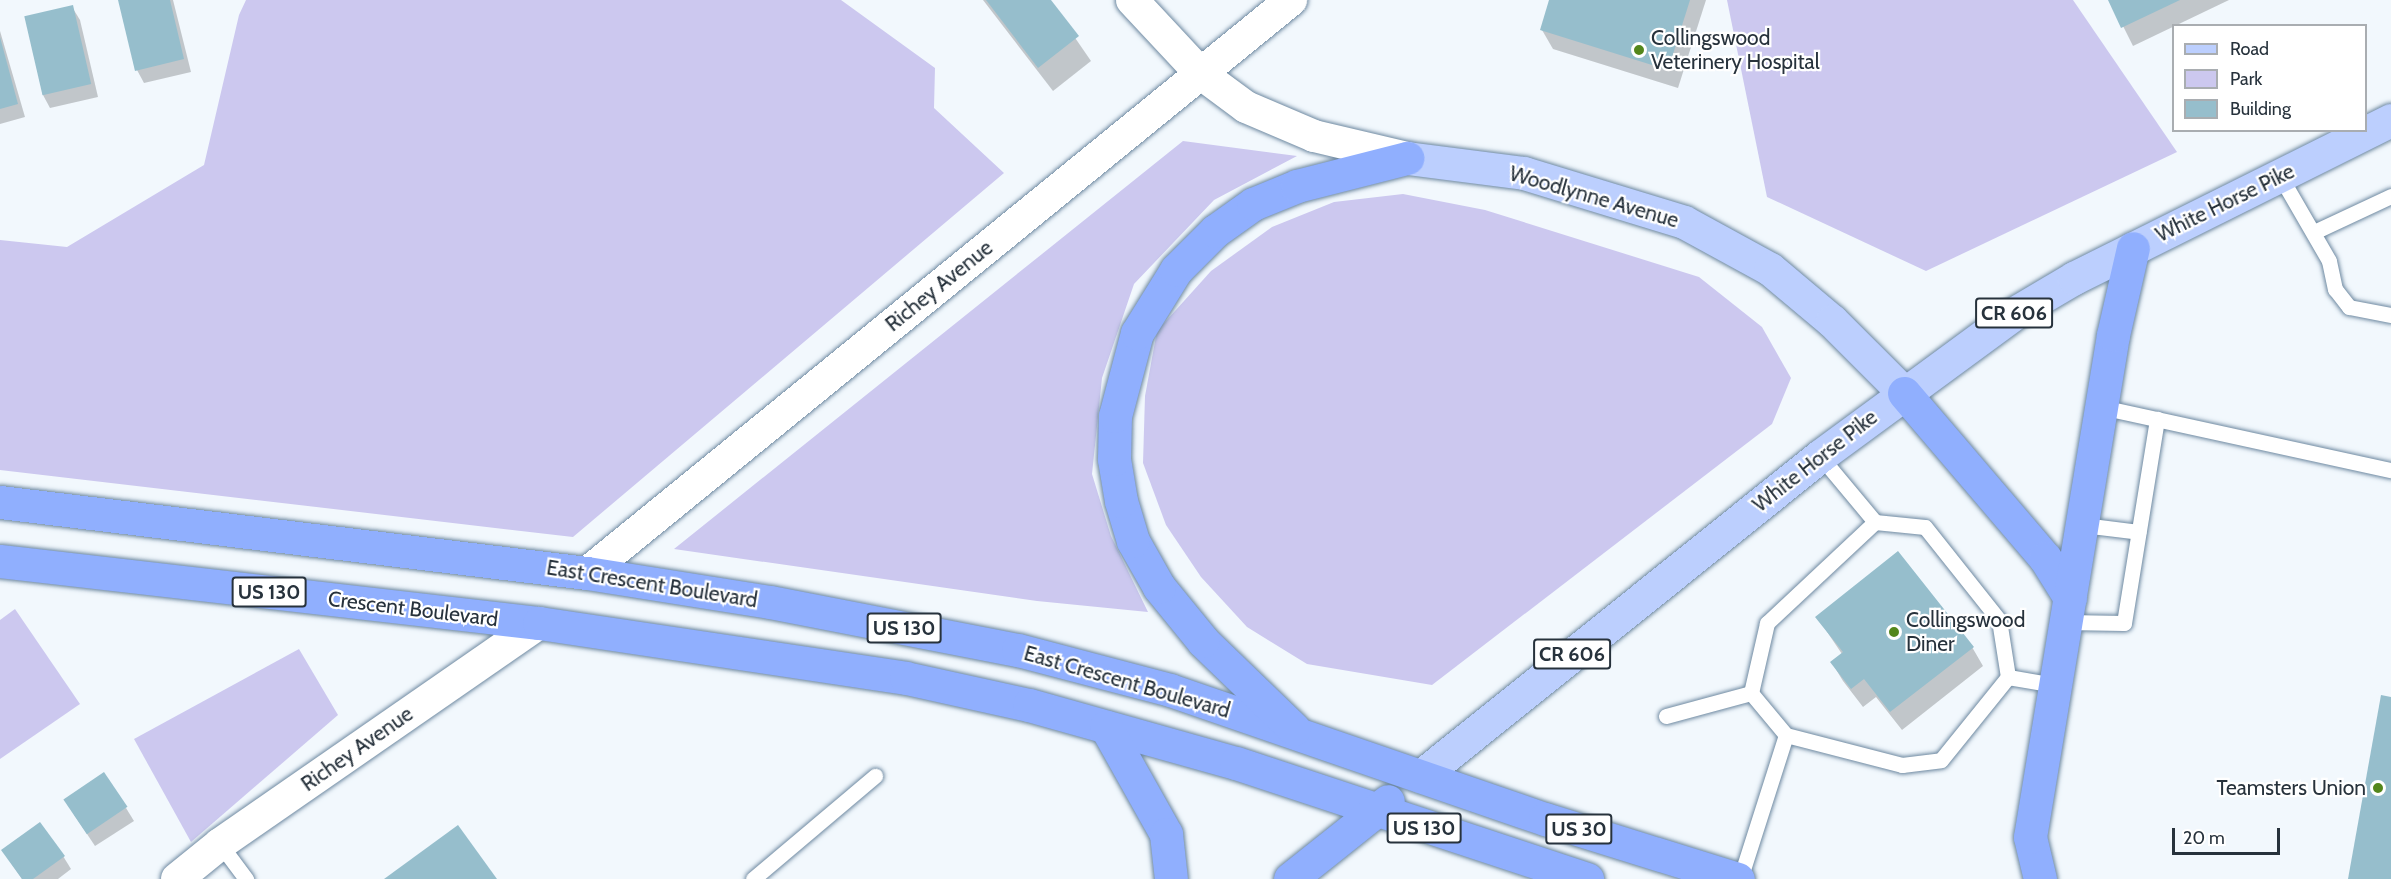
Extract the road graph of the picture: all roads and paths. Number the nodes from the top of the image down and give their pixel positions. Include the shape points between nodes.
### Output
1 (1132, 0) edge
2 (1291, 0) edge
3 (1200, 73) junction
4 (2391, 120) edge
5 (1407, 159) junction
6 (2280, 176) junction
7 (2388, 201) edge
8 (2314, 232) junction
9 (2133, 248) junction
10 (2391, 315) edge
11 (1904, 393) junction
12 (2102, 407) junction
13 (2157, 419) junction
14 (1820, 456) junction
15 (2391, 470) edge
16 (0, 502) edge
17 (1875, 522) junction
18 (2083, 525) junction
19 (2139, 532) junction
20 (0, 561) edge
21 (586, 573) junction
22 (2068, 610) junction
23 (539, 623) junction
24 (2008, 677) junction
25 (2055, 685) junction
26 (1750, 693) junction
27 (1666, 716) dead end
28 (1106, 727) junction
29 (1786, 735) junction
30 (1302, 736) junction
31 (875, 776) dead end
32 (1420, 776) junction
33 (1374, 811) junction
34 (220, 844) junction
35 (1473, 844) junction
36 (177, 879) edge
37 (246, 879) edge
38 (753, 879) edge
39 (1171, 879) edge
40 (1290, 879) edge
41 (1510, 879) edge
42 (1587, 879) edge
43 (1739, 879) edge
44 (2040, 879) edge

1 - 3 street, Woodlynne Avenue
2 - 3 street, Richey Avenue
3 - 5 street, Woodlynne Avenue via 1246,107 1314,136
3 - 21 street, Richey Avenue
4 - 6 main road, White Horse Pike / CR 606
5 - 11 main road, Woodlynne Avenue via 1524,173 1684,222 1770,269 1832,321
5 - 30 highway via 1297,186 1253,204 1215,231 1176,270 1137,333 1115,416 1114,459 1121,501 1133,541 1159,587 1203,641
6 - 8 lane
6 - 9 main road, White Horse Pike / CR 606
7 - 8 lane
8 - 10 lane via 2329,261 2335,289 2349,307
9 - 11 main road, White Horse Pike / CR 606 via 2013,314
9 - 12 highway
11 - 14 main road, White Horse Pike / CR 606
11 - 22 highway via 2045,558
12 - 13 lane
12 - 18 highway
13 - 15 lane
13 - 19 lane
14 - 17 lane
14 - 32 main road, White Horse Pike / CR 606
16 - 21 highway, East Crescent Boulevard / US 130
17 - 24 lane via 1925,527 1999,620
17 - 26 lane via 1767,623
18 - 19 lane
18 - 22 highway
19 - 22 lane via 2124,623
20 - 23 highway, Crescent Boulevard / US 130
21 - 30 highway, East Crescent Boulevard / US 130 via 770,602 1018,650 1170,690
22 - 25 highway
23 - 28 highway, US 130 via 906,678
23 - 34 street, Richey Avenue
24 - 25 lane
24 - 29 lane via 1941,760 1902,765
25 - 44 highway via 2030,837
26 - 27 lane
26 - 29 lane
28 - 33 highway, US 130 via 1236,763
28 - 39 highway via 1166,834
29 - 43 lane
30 - 32 highway, East Crescent Boulevard / US 30
31 - 38 lane
32 - 33 highway, White Horse Pike
32 - 43 highway, East Crescent Boulevard / US 30
33 - 35 highway, US 130
33 - 40 highway, White Horse Pike
34 - 36 street, Richey Avenue
34 - 37 lane
35 - 41 highway
35 - 42 highway, US 130

